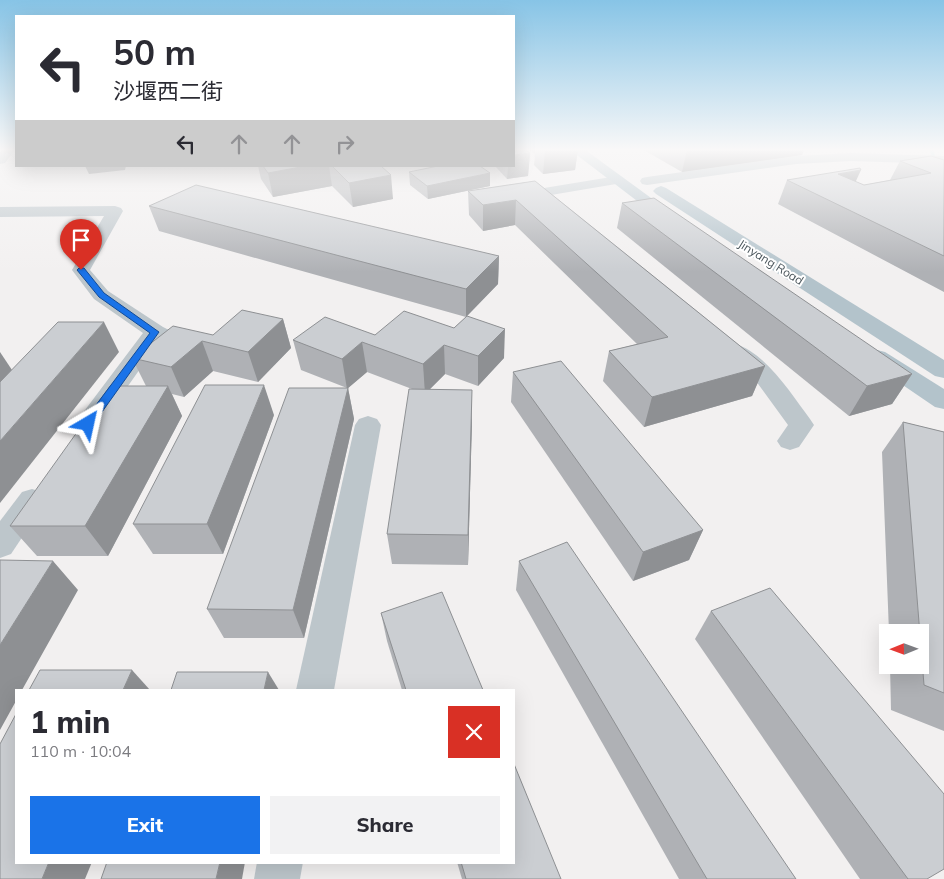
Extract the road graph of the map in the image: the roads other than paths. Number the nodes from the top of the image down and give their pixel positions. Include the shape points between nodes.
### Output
1 (551, 190) edge
2 (631, 190) edge
3 (660, 190) edge
4 (0, 212) edge
5 (576, 224) edge
6 (688, 230) edge
7 (155, 332) junction
8 (723, 341) edge
9 (209, 342) edge
10 (861, 346) edge
11 (944, 371) edge
12 (944, 402) edge
13 (368, 425) dead end
14 (80, 435) edge
15 (790, 441) dead end
16 (45, 483) edge
17 (3, 535) edge
18 (315, 689) edge
19 (280, 864) edge
20 (277, 879) edge

1 - 5 street via 538,192
2 - 6 main road
3 - 11 main road, Jinyang Road
4 - 7 street via 115,210 81,270 102,295
7 - 9 street via 182,345
7 - 14 street
8 - 15 street via 761,372 801,425
10 - 12 main road
13 - 18 street
16 - 17 street
19 - 20 street

